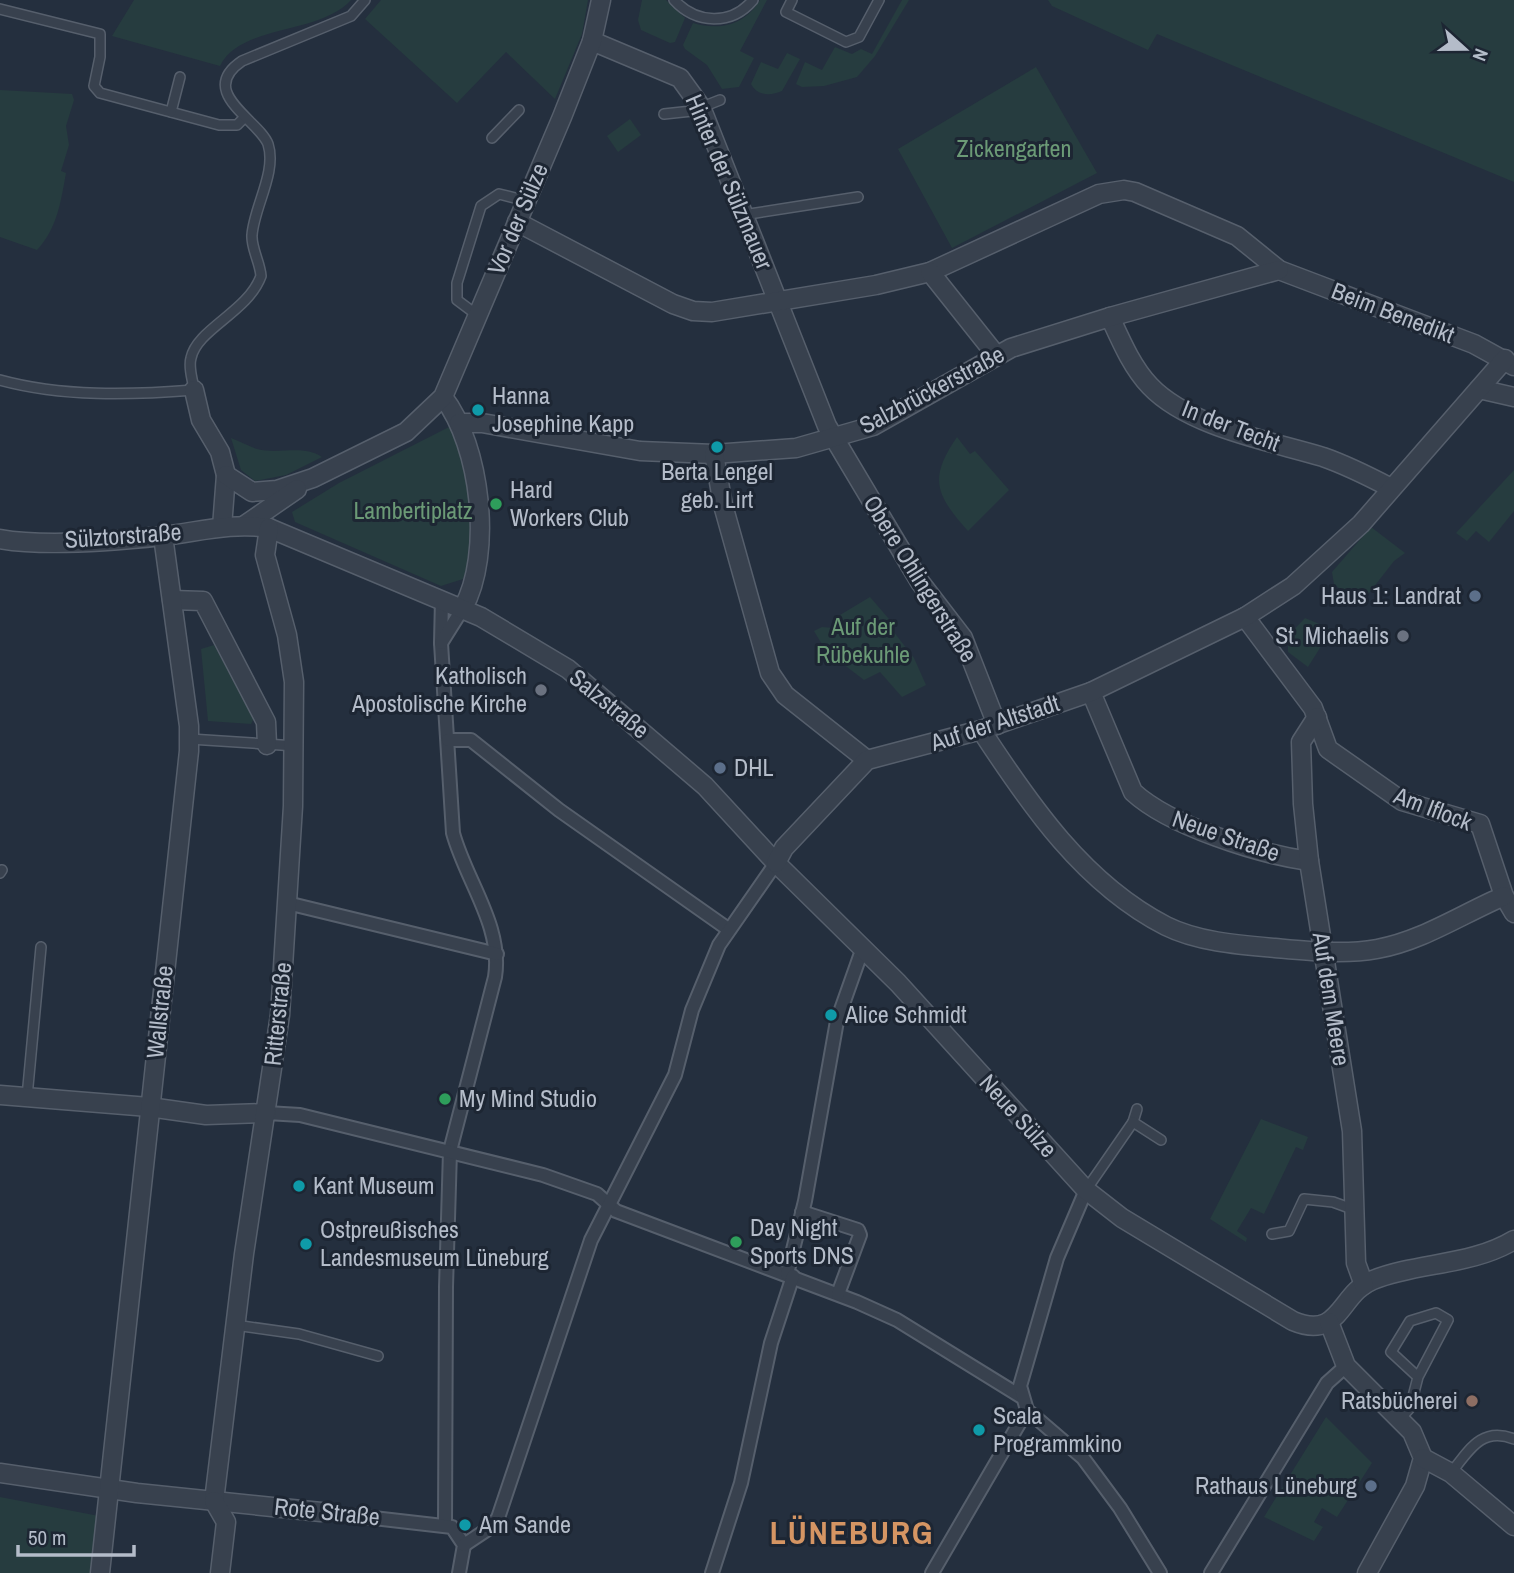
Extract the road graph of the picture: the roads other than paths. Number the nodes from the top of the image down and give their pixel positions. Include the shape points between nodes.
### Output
1 (365, 0) edge
2 (601, 0) edge
3 (674, 0) edge
4 (753, 0) edge
5 (792, 0) edge
6 (879, 0) edge
7 (0, 9) edge
8 (592, 41) junction
9 (180, 77) dead end
10 (720, 100) dead end
11 (701, 107) junction
12 (519, 110) dead end
13 (171, 112) junction
14 (664, 114) dead end
15 (244, 118) junction
16 (492, 138) dead end
17 (1112, 191) joint
18 (858, 197) dead end
19 (527, 201) junction
20 (743, 215) junction
21 (517, 222) junction
22 (1279, 270) junction
23 (930, 272) junction
24 (775, 300) junction
25 (477, 315) junction
26 (1111, 317) junction
27 (996, 355) junction
28 (1509, 363) edge
29 (0, 380) edge
30 (1479, 388) junction
31 (194, 390) junction
32 (443, 397) junction
33 (1514, 397) edge
34 (459, 423) junction
35 (833, 438) junction
36 (714, 454) junction
37 (226, 475) junction
38 (313, 478) junction
39 (1391, 488) junction
40 (245, 525) junction
41 (222, 527) junction
42 (269, 528) junction
43 (163, 536) junction
44 (0, 539) edge
45 (442, 599) junction
46 (172, 600) junction
47 (463, 608) junction
48 (1245, 617) junction
49 (440, 643) junction
50 (1091, 692) junction
51 (1315, 712) junction
52 (989, 728) junction
53 (190, 739) junction
54 (448, 740) junction
55 (267, 745) junction
56 (296, 746) junction
57 (867, 760) junction
58 (753, 839) joint
59 (1309, 861) junction
60 (776, 863) junction
61 (1509, 894) edge
62 (287, 903) junction
63 (1514, 913) edge
64 (728, 929) junction
65 (41, 947) dead end
66 (861, 947) junction
67 (1324, 951) junction
68 (497, 954) junction
69 (0, 1095) edge
70 (27, 1097) junction
71 (149, 1107) junction
72 (1137, 1109) dead end
73 (267, 1113) junction
74 (1133, 1122) junction
75 (1161, 1140) dead end
76 (450, 1152) junction
77 (1086, 1190) junction
78 (608, 1203) junction
79 (1355, 1210) junction
80 (802, 1212) junction
81 (1272, 1234) dead end
82 (1514, 1240) edge
83 (790, 1275) junction
84 (1364, 1285) junction
85 (838, 1294) junction
86 (1329, 1322) junction
87 (235, 1325) junction
88 (378, 1356) dead end
89 (1346, 1366) junction
90 (1418, 1377) junction
91 (1020, 1395) junction
92 (1027, 1410) junction
93 (1401, 1419) junction
94 (1514, 1439) edge
95 (1423, 1458) junction
96 (0, 1473) edge
97 (1451, 1473) junction
98 (109, 1489) junction
99 (215, 1501) junction
100 (321, 1512) joint
101 (445, 1524) junction
102 (1514, 1526) edge
103 (464, 1545) junction
104 (100, 1573) edge
105 (220, 1573) edge
106 (459, 1573) edge
107 (712, 1573) edge
108 (932, 1573) edge
109 (1160, 1573) edge
110 (1211, 1573) edge
111 (1367, 1573) edge

1 - 15 lane via 351,16 242,61 230,74 228,92
2 - 8 street, Vor der Sülze
3 - 4 lane via 712,21
5 - 6 lane via 786,12 846,42 859,37
7 - 13 lane via 100,34 96,90
8 - 11 street, Hinter der Sülzmauer via 680,78
8 - 19 street, Vor der Sülze
9 - 13 lane
10 - 11 lane
11 - 14 lane
11 - 20 street, Hinter der Sülzmauer
12 - 16 lane
13 - 15 lane via 219,125 237,125
15 - 31 lane via 268,144 270,161 252,233 261,276 250,298 193,350
17 - 22 street, Beim Benedikt via 1135,192 1226,231
17 - 23 street, Hinter der Sülzmauer
18 - 20 lane
19 - 21 street, Vor der Sülze
19 - 25 lane via 499,194 481,206 457,284 457,300
20 - 24 street, Hinter der Sülzmauer
21 - 24 street, Hinter der Sülzmauer via 693,311 712,312
21 - 25 street, Vor der Sülze
22 - 26 street
22 - 28 street, Beim Benedikt via 1448,334
23 - 24 street, Hinter der Sülzmauer
23 - 27 street
24 - 35 street, Obere Ohlingerstraße
25 - 32 street, Vor der Sülze
26 - 27 street, Salzbrückerstraße
26 - 39 street, In der Techt via 1139,373 1172,404 1233,431 1325,458
27 - 35 street, Salzbrückerstraße via 873,426
28 - 30 street, Auf der Altstadt
29 - 31 lane via 63,391 155,394
30 - 33 street
30 - 39 street, Auf der Altstadt
31 - 37 street via 201,420 220,452
32 - 34 street
32 - 38 street via 406,432
34 - 36 street, Salzbrückerstraße via 482,423 640,451
34 - 47 street via 473,465 478,503 476,582
35 - 36 street, Salzbrückerstraße via 796,448
35 - 52 street, Obere Ohlingerstraße via 920,582 963,638
36 - 57 street via 723,506 770,673 785,695
37 - 38 street via 252,492 277,490
37 - 41 street
38 - 40 street
39 - 48 street, Auf der Altstadt via 1325,559
40 - 41 street, Sülztorstraße
40 - 42 street, Sülztorstraße
41 - 43 street, Sülztorstraße
42 - 45 street, Salzstraße
42 - 56 street, Ritterstraße via 265,555 294,682
43 - 44 street, Sülztorstraße
43 - 46 street, Wallstraße
45 - 47 street, Salzstraße
45 - 49 street
46 - 53 street, Wallstraße
46 - 55 street via 203,601 267,722
47 - 49 street
47 - 58 street, Salzstraße via 568,669 685,767
48 - 50 street, Auf der Altstadt
48 - 51 street
49 - 54 street
50 - 52 street, Auf der Altstadt
50 - 59 street, Neue Straße via 1139,798 1189,826
51 - 59 street, Auf dem Meere via 1301,742
51 - 61 street, Am Iflock via 1328,749 1387,792 1416,806 1480,824
52 - 57 street, Auf der Altstadt
52 - 67 street, Obere Ohlingerstraße via 1024,794 1088,870 1133,906 1167,926 1202,937
53 - 55 lane
53 - 71 street, Wallstraße
54 - 64 street via 471,740 559,810
54 - 68 street via 453,833 491,926
55 - 56 lane
56 - 62 street, Ritterstraße
57 - 60 street via 784,848
58 - 60 street, Neue Sülze
59 - 67 street, Auf dem Meere
60 - 64 street
60 - 66 street, Neue Sülze
61 - 63 street
61 - 67 street, Obere Ohlingerstraße via 1404,942 1377,949
62 - 68 street
62 - 73 street, Ritterstraße via 280,1016
64 - 78 street via 692,1010 675,1075
65 - 70 lane
66 - 77 street, Neue Sülze
66 - 80 street via 837,1021
67 - 79 street, Auf dem Meere via 1352,1131
68 - 76 street
69 - 70 street
70 - 71 street
71 - 73 street via 206,1115
71 - 98 street, Wallstraße
72 - 74 lane
73 - 76 street via 300,1115
73 - 87 street, Ritterstraße
74 - 75 lane
74 - 77 lane
76 - 78 street via 543,1175 597,1194
76 - 101 street
77 - 86 street, Neue Sülze via 1122,1218 1293,1321 1315,1326
77 - 91 street via 1057,1258
78 - 83 street via 617,1211
78 - 103 street via 591,1240 498,1518
79 - 81 lane via 1304,1199 1289,1231
79 - 84 street, Auf dem Meere via 1356,1263
80 - 83 street
80 - 85 street via 858,1230
82 - 84 street via 1484,1254
83 - 85 street
83 - 107 street via 741,1483
84 - 86 street
85 - 91 street via 897,1320
86 - 89 street
87 - 88 lane via 299,1334
87 - 99 street, Ritterstraße
89 - 93 street
89 - 110 street via 1327,1383
90 - 90 lane via 1391,1352 1410,1321 1436,1313 1448,1320
90 - 93 lane via 1410,1408
91 - 92 street
92 - 108 street
92 - 109 street via 1083,1458 1121,1508
93 - 95 street via 1416,1438
94 - 97 lane via 1490,1434 1479,1439
95 - 97 street
95 - 111 street via 1415,1486
96 - 98 street, Rote Straße
97 - 102 street
98 - 99 street, Rote Straße
98 - 104 street, Wallstraße
99 - 100 street, Rote Straße
99 - 105 street via 226,1522
100 - 101 street, Rote Straße
101 - 103 street
103 - 106 street

